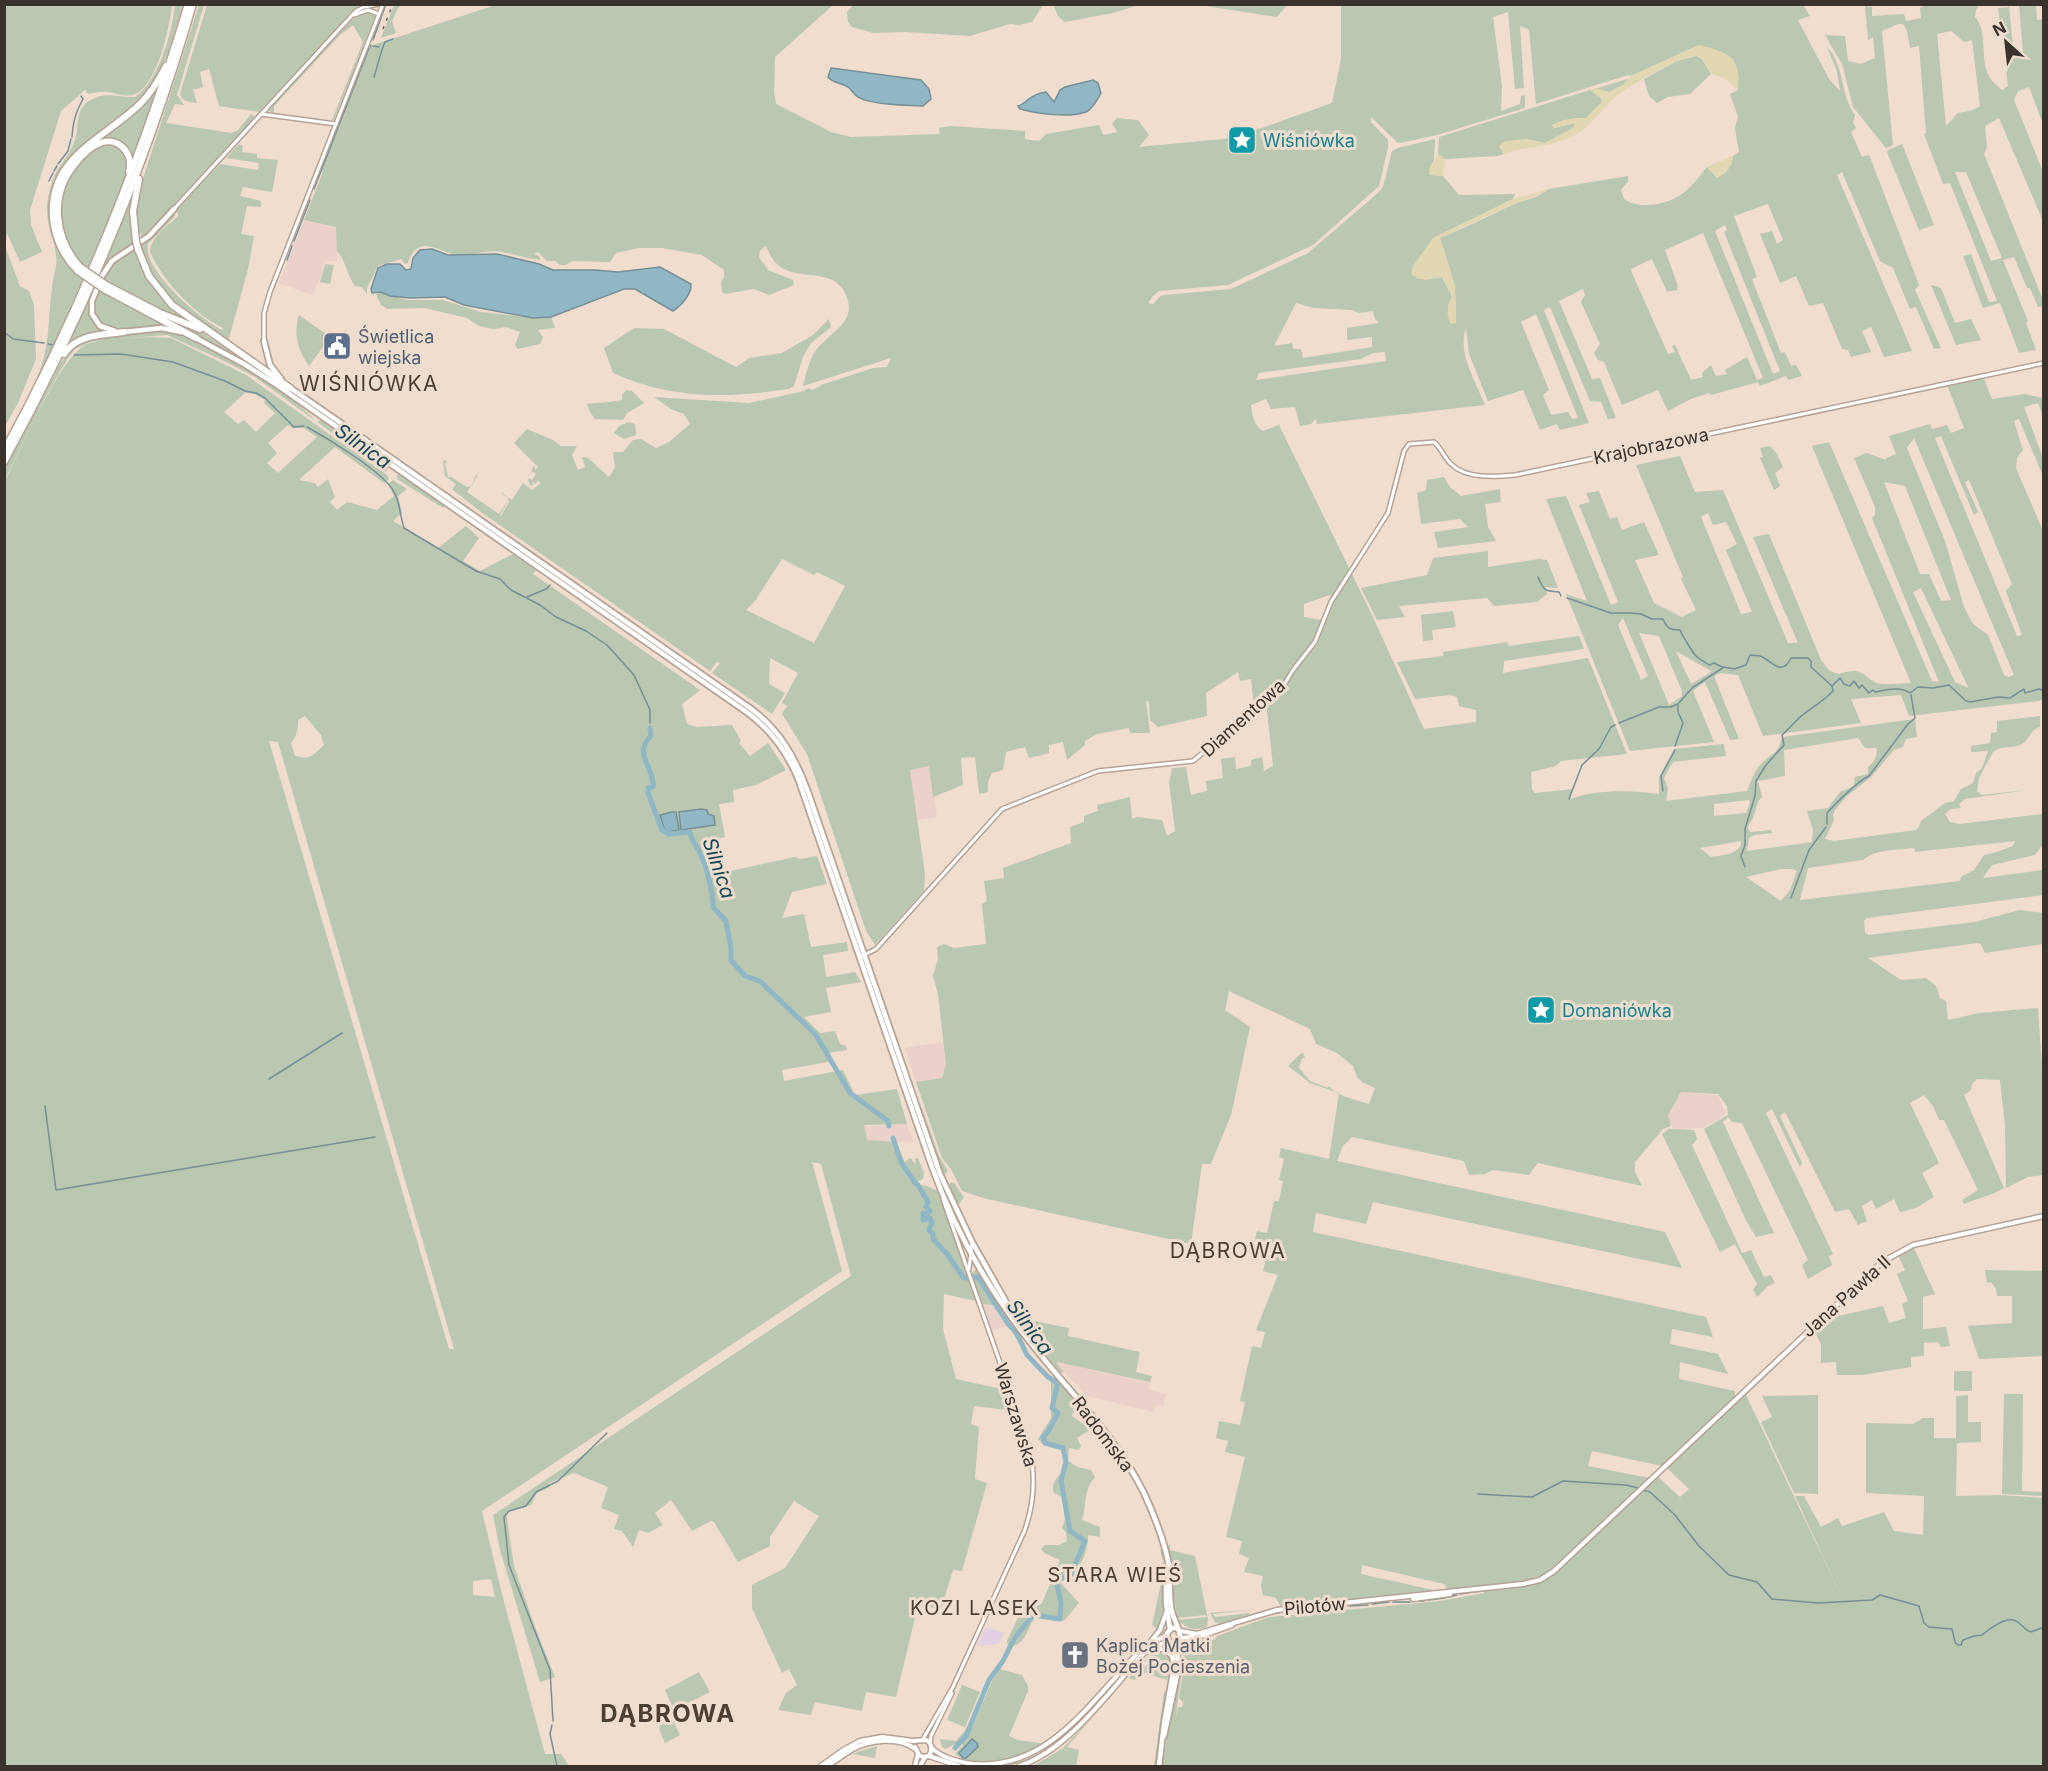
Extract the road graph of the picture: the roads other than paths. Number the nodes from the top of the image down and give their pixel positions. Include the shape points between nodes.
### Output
1 (188, 4) edge
2 (193, 4) edge
3 (378, 5) edge
4 (379, 13) junction
5 (350, 18) junction
6 (179, 34) junction
7 (261, 114) junction
8 (336, 124) junction
9 (147, 148) junction
10 (123, 196) junction
11 (174, 209) joint
12 (79, 269) junction
13 (105, 287) junction
14 (124, 332) junction
15 (196, 338) junction
16 (218, 338) junction
17 (264, 341) joint
18 (2043, 363) edge
19 (46, 383) junction
20 (290, 388) junction
21 (4, 451) edge
22 (4, 462) edge
23 (1351, 571) joint
24 (862, 956) junction
25 (944, 1190) junction
26 (2043, 1216) edge
27 (972, 1242) junction
28 (971, 1253) junction
29 (981, 1270) junction
30 (969, 1273) junction
31 (1019, 1327) junction
32 (1165, 1554) junction
33 (1547, 1576) joint
34 (1167, 1610) junction
35 (1247, 1618) junction
36 (1179, 1629) junction
37 (1168, 1632) junction
38 (1179, 1640) junction
39 (1149, 1643) junction
40 (1169, 1643) junction
41 (1146, 1651) junction
42 (1174, 1662) junction
43 (953, 1687) junction
44 (924, 1739) junction
45 (1163, 1739) junction
46 (917, 1741) junction
47 (930, 1745) junction
48 (916, 1751) junction
49 (927, 1756) junction
50 (941, 1757) junction
51 (947, 1760) junction
52 (821, 1767) edge
53 (827, 1767) edge
54 (915, 1767) edge
55 (920, 1767) edge
56 (959, 1767) edge
57 (1018, 1767) edge
58 (1160, 1767) edge

1 - 6 highway
2 - 9 highway
3 - 4 street
3 - 4 street
3 - 5 street via 361,8
4 - 5 street via 365,10
4 - 8 street
5 - 7 street
6 - 10 highway
6 - 12 highway via 161,76 147,96 75,156 59,182 53,208 55,230 65,255
7 - 8 street
7 - 11 street
8 - 17 street via 265,308
9 - 16 highway, bridge via 134,203 138,249 149,276 166,298
9 - 19 highway via 97,273
10 - 12 highway via 131,160 118,143 96,146 80,157 68,174 59,198 59,225 65,246
10 - 21 highway via 73,314
11 - 14 main road via 149,236 110,264 93,297 91,311 97,324
12 - 13 highway, bridge
13 - 15 highway
13 - 16 highway
14 - 15 main road via 165,328
14 - 19 highway via 74,343
15 - 24 main road via 259,373 762,725 778,741 794,770
16 - 20 highway
17 - 20 main road via 272,368
18 - 23 street, Krajobrazowa via 1515,476 1472,474 1452,465 1434,441 1411,443 1404,449 1388,513
19 - 22 highway
20 - 24 main road via 750,708 773,728 799,767
23 - 24 street, Diamentowa via 1331,602 1315,642 1284,685 1201,757 1184,764 1089,773 1002,809 876,948
24 - 25 main road
25 - 27 main road
25 - 28 main road
25 - 30 street, Warszawska via 946,1212
26 - 33 main road, Jana Pawła II via 1923,1242 1875,1266
27 - 28 street
27 - 31 main road, Radomska
28 - 29 main road
28 - 30 street
29 - 30 street
29 - 31 main road, Radomska
30 - 43 street, Warszawska via 1029,1446 1034,1484 1024,1532
31 - 32 main road, Radomska via 1121,1454 1149,1504
32 - 34 main road, Radomska
32 - 36 main road, Radomska via 1172,1614
33 - 35 main road, Pilotów via 1531,1583 1430,1598 1277,1610
34 - 37 main road, Radomska
34 - 39 main road via 1160,1630
35 - 36 main road, Pilotów via 1197,1634
35 - 38 main road, Pilotów via 1207,1635
36 - 37 main road
36 - 38 main road, Radomska
37 - 39 main road
37 - 40 main road, Radomska
38 - 40 main road
38 - 45 main road via 1178,1670
39 - 51 main road via 1060,1737 1038,1753 990,1766
40 - 41 main road
40 - 42 main road
41 - 42 main road via 1163,1649
41 - 57 main road via 1065,1739 1044,1756
42 - 45 main road
43 - 44 street, Warszawska
43 - 47 street, Warszawska
44 - 46 main road
44 - 47 main road
45 - 58 main road
46 - 48 main road
46 - 52 main road via 882,1737 860,1741
47 - 49 main road
47 - 50 main road
48 - 49 main road
48 - 53 main road via 897,1742 870,1743 851,1750
48 - 54 main road
49 - 50 main road
49 - 55 main road
50 - 51 main road
51 - 56 main road

